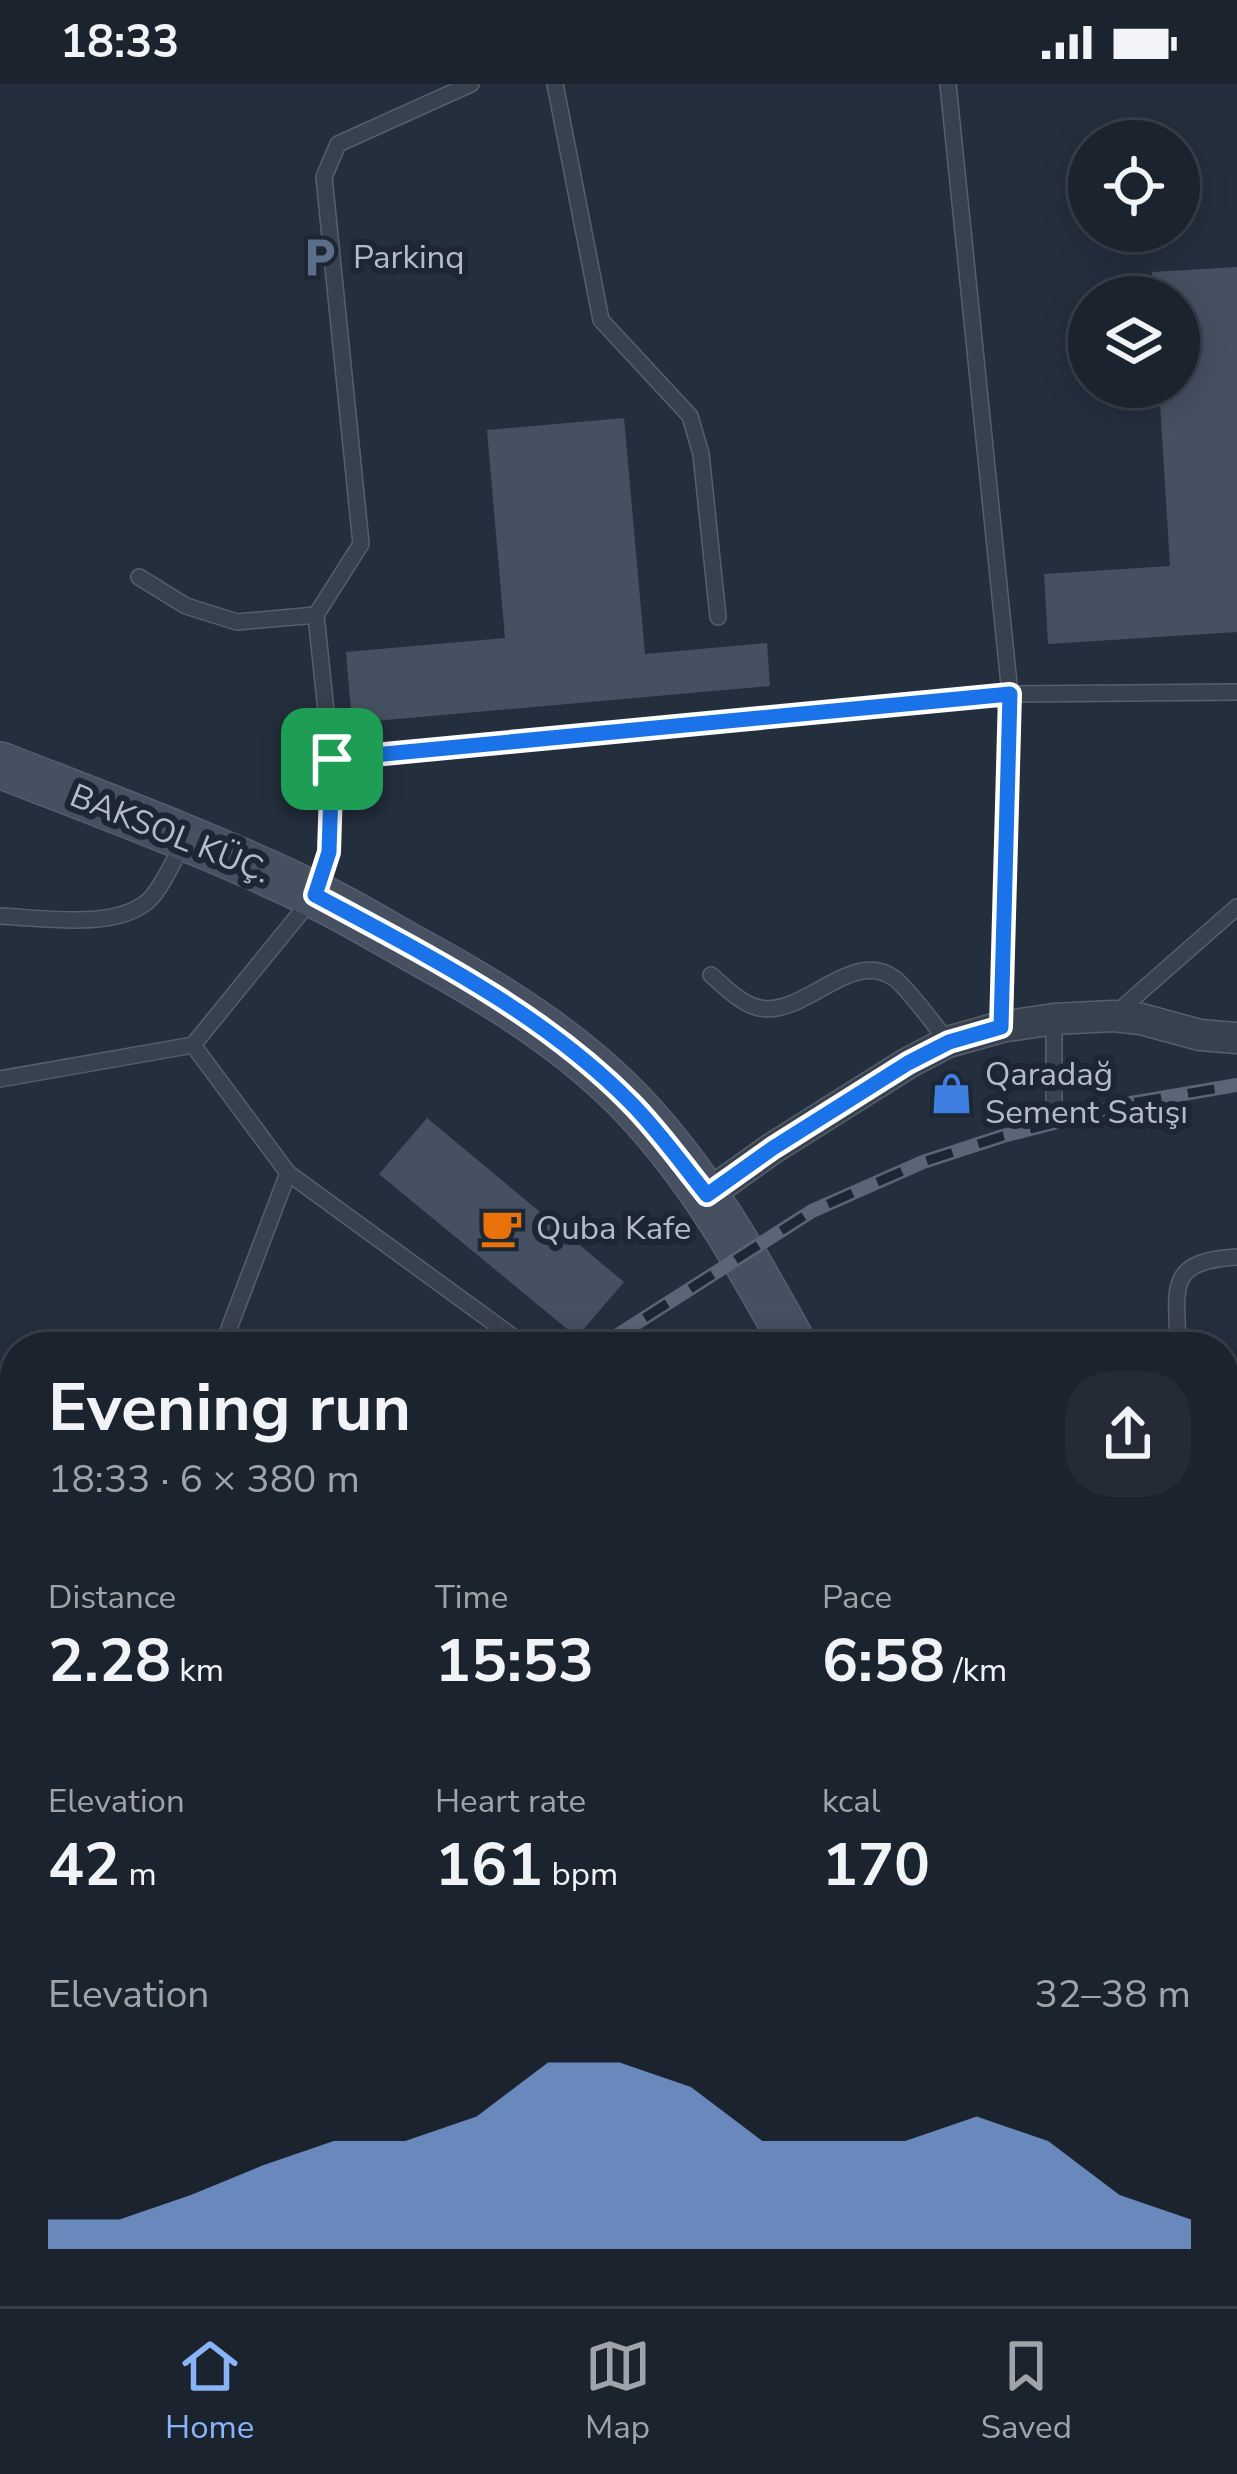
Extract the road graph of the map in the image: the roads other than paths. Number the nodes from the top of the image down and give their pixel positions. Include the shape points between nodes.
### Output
1 (471, 84) edge
2 (555, 84) edge
3 (948, 84) edge
4 (139, 577) dead end
5 (316, 615) junction
6 (718, 617) dead end
7 (1237, 692) edge
8 (1010, 694) junction
9 (332, 759) junction
10 (0, 765) edge
11 (187, 837) junction
12 (315, 895) junction
13 (1237, 908) edge
14 (0, 916) edge
15 (711, 975) dead end
16 (1113, 1016) junction
17 (1054, 1019) junction
18 (1001, 1027) junction
19 (1237, 1038) edge
20 (949, 1042) junction
21 (193, 1045) junction
22 (0, 1079) edge
23 (1054, 1105) dead end
24 (288, 1173) junction
25 (707, 1195) junction
26 (1237, 1257) edge
27 (228, 1332) edge
28 (506, 1332) edge
29 (786, 1332) edge
30 (1178, 1332) edge

1 - 5 lane via 338,145 324,177 361,544
2 - 6 lane via 601,320 689,416
3 - 8 lane
4 - 5 lane via 186,606 237,622
5 - 9 lane
7 - 8 lane
8 - 9 lane
8 - 18 lane
9 - 12 lane via 329,852
10 - 11 main road, BAKSOL KÜÇ.
11 - 12 main road, BAKSOL KÜÇ.
11 - 14 lane via 150,900 125,913 92,920
12 - 21 lane
12 - 25 main road, BAKSOL KÜÇ. via 472,981 582,1058
13 - 16 lane
15 - 20 lane via 749,1006 769,1010 873,971 893,977
16 - 17 street
16 - 19 street
17 - 18 street
17 - 23 lane
18 - 20 street
20 - 25 street
21 - 22 lane
21 - 24 lane
24 - 27 lane
24 - 28 lane
25 - 29 main road, BAKSOL KÜÇ.
26 - 30 lane via 1190,1268 1177,1286

